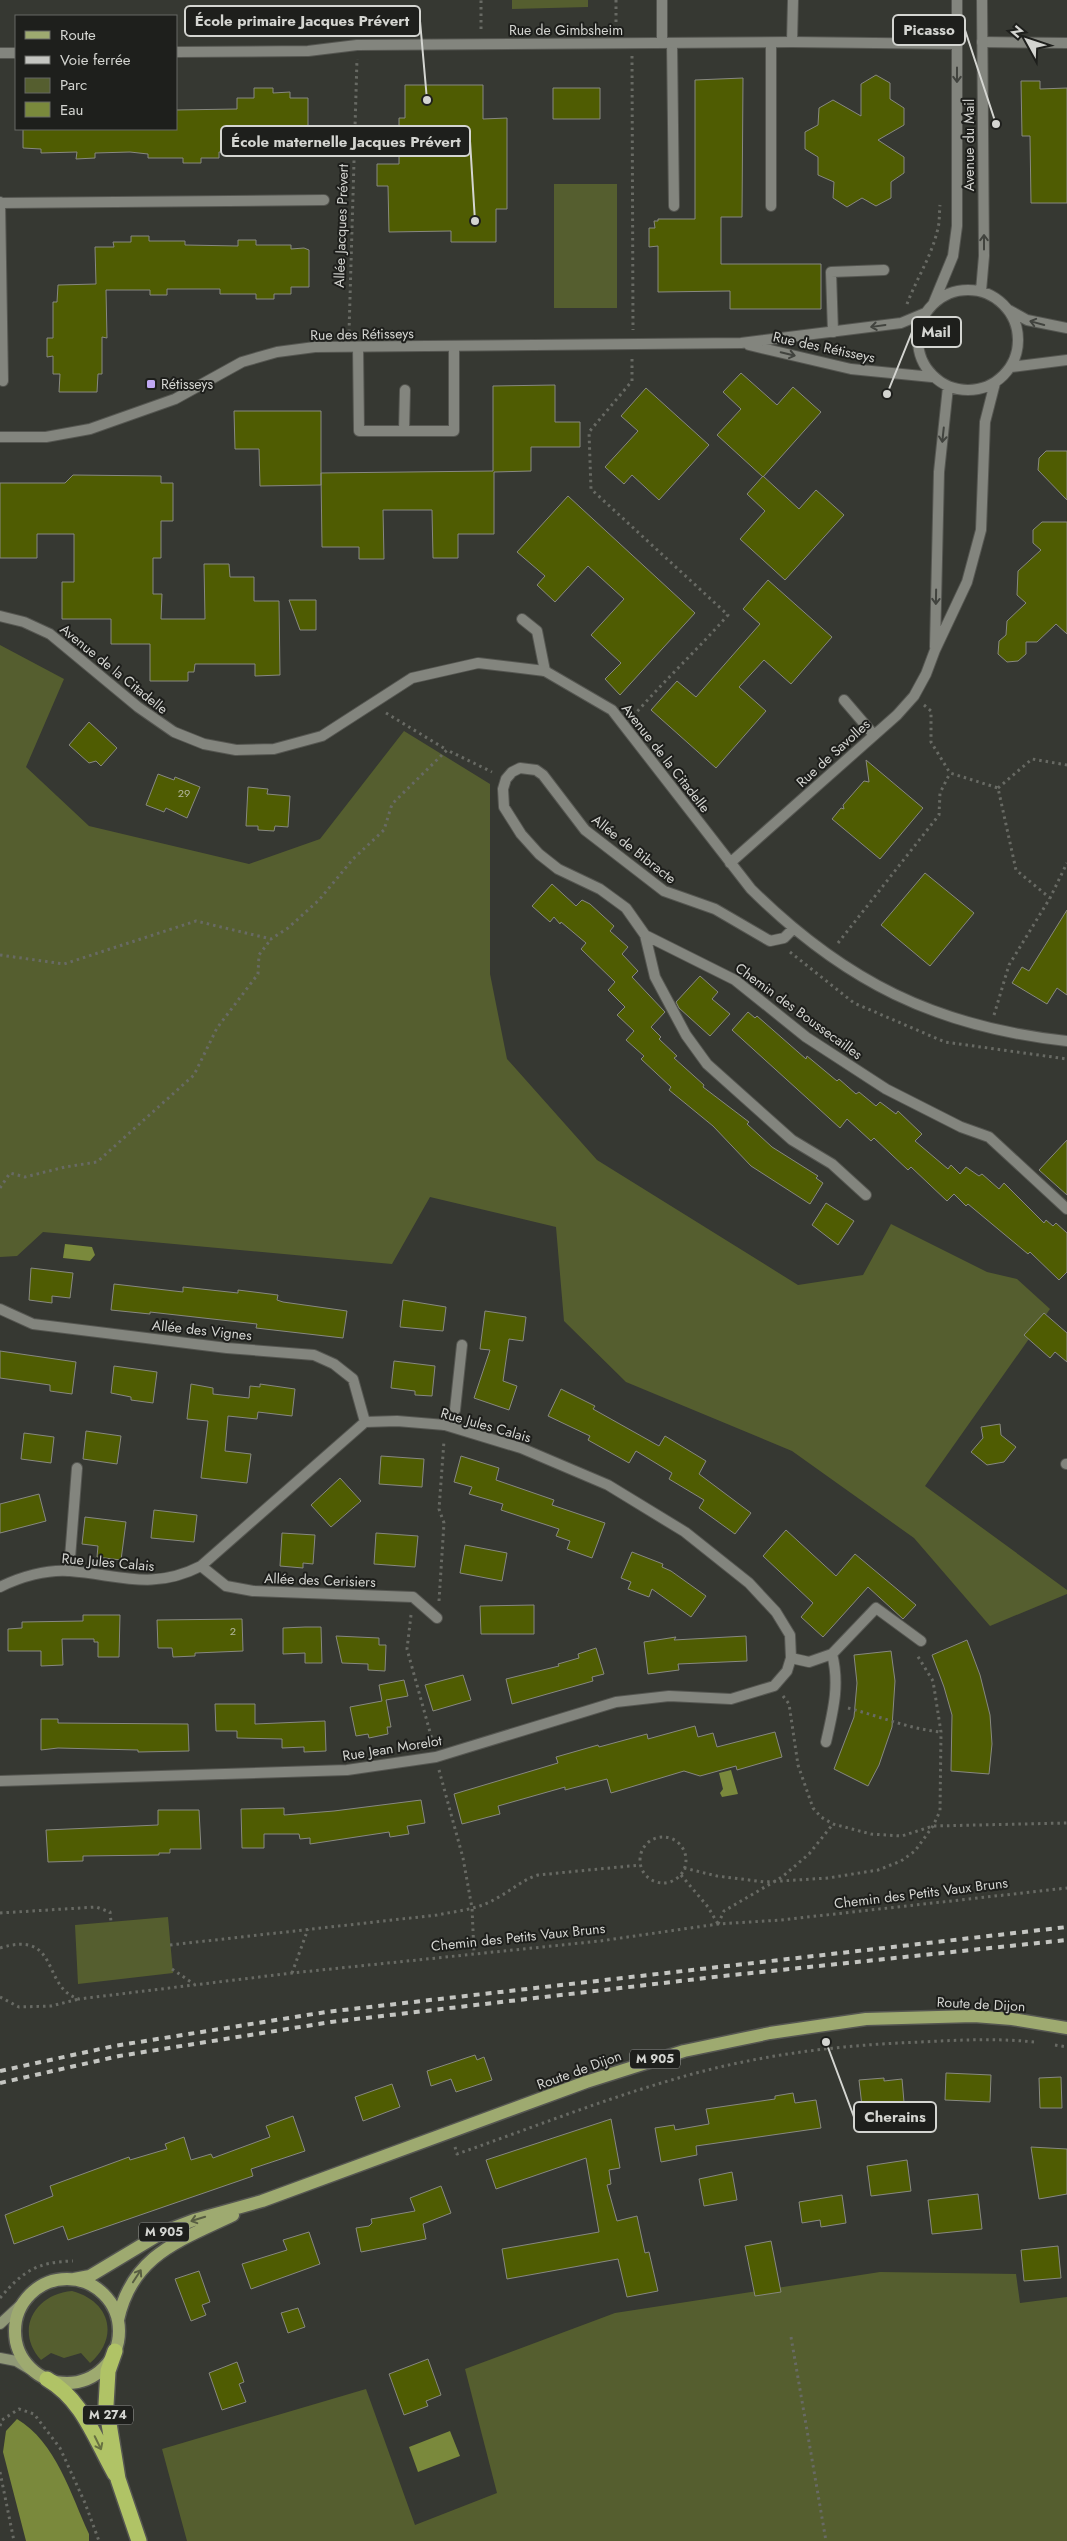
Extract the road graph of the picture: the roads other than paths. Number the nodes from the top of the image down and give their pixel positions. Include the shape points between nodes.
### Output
1 (662, 0) edge
2 (793, 0) edge
3 (956, 0) edge
4 (982, 0) edge
5 (792, 42) junction
6 (982, 42) junction
7 (667, 43) junction
8 (771, 43) junction
9 (1067, 43) edge
10 (957, 44) junction
11 (178, 52) edge
12 (0, 53) edge
13 (15, 53) edge
14 (324, 200) dead end
15 (1, 202) edge
16 (674, 206) dead end
17 (771, 206) dead end
18 (884, 270) dead end
19 (981, 291) junction
20 (934, 302) junction
21 (1009, 310) junction
22 (925, 313) junction
23 (1067, 328) edge
24 (833, 332) junction
25 (741, 343) junction
26 (353, 347) junction
27 (454, 347) junction
28 (1067, 360) edge
29 (1011, 366) junction
30 (932, 377) junction
31 (3, 381) dead end
32 (995, 383) junction
33 (948, 386) junction
34 (405, 390) dead end
35 (404, 431) junction
36 (0, 436) edge
37 (0, 616) edge
38 (522, 619) dead end
39 (935, 650) junction
40 (545, 671) junction
41 (844, 700) dead end
42 (874, 735) junction
43 (730, 863) junction
44 (794, 928) junction
45 (645, 935) junction
46 (1067, 1041) edge
47 (866, 1195) dead end
48 (1066, 1208) edge
49 (0, 1309) edge
50 (462, 1345) dead end
51 (365, 1422) junction
52 (445, 1425) junction
53 (76, 1468) dead end
54 (201, 1566) junction
55 (69, 1571) junction
56 (0, 1587) edge
57 (437, 1618) road end
58 (921, 1641) road end
59 (832, 1654) junction
60 (791, 1658) junction
61 (826, 1742) dead end
62 (0, 1781) edge
63 (1067, 2028) edge
64 (262, 2201) junction
65 (74, 2280) junction
66 (26, 2300) junction
67 (118, 2320) junction
68 (0, 2324) edge
69 (115, 2352) junction
70 (0, 2358) edge
71 (42, 2376) junction
72 (118, 2479) junction
73 (139, 2541) edge

1 - 7 street
2 - 5 street
3 - 10 street, Avenue du Mail
4 - 6 street, Avenue du Mail
5 - 8 street, Rue de Gimbsheim
5 - 10 street, Rue de Gimbsheim
6 - 9 street
19 -> 6 street, Avenue du Mail via 984,256
7 - 8 street, Rue de Gimbsheim
7 - 11 street, Rue de Gimbsheim via 357,46
7 - 16 street
8 - 17 street
10 -> 20 street, Avenue du Mail via 957,226 953,256
12 - 13 street
14 - 15 street
15 - 31 street
18 - 24 street via 831,272
19 - 20 street via 963,289
19 - 21 street via 996,298
20 - 22 street
23 -> 21 street via 1027,320
21 - 29 street via 1016,323 1018,338
22 -> 24 street, Rue des Rétisseys via 901,323
22 - 30 street via 918,329 917,346 922,363
24 - 25 street, Rue des Rétisseys
25 - 27 street, Rue des Rétisseys
25 -> 30 street, Rue des Rétisseys via 852,370
26 - 27 street, Rue des Rétisseys
26 - 35 street via 359,431
26 - 36 street, Rue des Rétisseys via 315,347 278,352 242,362 175,400 90,429 46,437
27 - 35 street via 454,431
28 - 29 street
29 - 32 street
30 - 33 street
32 - 33 street via 970,391
32 - 39 street, Rue de Savolles via 985,422 982,530 967,582
33 -> 39 street, Rue de Savolles via 939,472
34 - 35 street
37 - 40 street, Avenue de la Citadelle via 50,634 157,722 187,738 219,748 255,751 304,742 331,731 412,678 478,663
38 - 40 street via 537,631
39 - 42 street, Rue de Savolles via 914,696
40 - 43 street, Avenue de la Citadelle via 612,710
41 - 42 street
42 - 43 street, Rue de Savolles
43 - 44 street, Avenue de la Citadelle via 751,888
44 - 45 street, Allée de Bibracte via 784,938 770,941 715,909 672,895 585,830 536,770 520,768 512,772 503,789 504,807 525,839 558,869 614,898 626,908
44 - 46 street, Avenue de la Citadelle via 828,956 909,1002 990,1029
45 - 47 street via 655,977 686,1035 707,1064 792,1140 832,1164
45 - 48 street, Chemin des Boussecailles via 735,980 822,1047 886,1089 961,1127 990,1137
49 - 51 street, Allée des Vignes via 33,1324 314,1356 334,1364 353,1380
50 - 52 street via 455,1410
51 - 52 street, Rue Jules Calais
51 - 54 street, Rue Jules Calais
52 - 60 street, Rue Jules Calais via 521,1448 608,1485 685,1532 748,1583 776,1612 790,1635
53 - 55 street
54 - 55 street, Rue Jules Calais via 160,1581 118,1579
54 - 57 street, Allée des Cerisiers via 226,1586 253,1591 413,1597
55 - 56 street, Rue Jules Calais via 42,1573
58 - 59 street via 876,1608
59 - 60 street via 809,1662
59 - 61 street via 837,1673 835,1705
60 - 62 street, Rue Jean Morelot via 787,1671 774,1686 731,1700 669,1696 616,1702 436,1757 347,1770
63 - 64 main road, Route de Dijon / M 905 via 1012,2019 936,2016 866,2019 740,2038 659,2058
64 -> 65 main road, Route de Dijon / M 905 via 165,2231 96,2273
67 -> 64 main road, Route de Dijon / M 905 via 128,2289 145,2263 172,2244
65 - 66 main road via 52,2281
65 - 67 main road via 103,2293
66 - 68 main road
66 - 71 main road via 17,2320 16,2341 27,2364
67 - 69 main road
69 - 71 main road via 103,2369 85,2380 72,2382
69 - 72 highway, M 274 via 108,2371 106,2398
70 - 71 main road via 16,2361
71 -> 72 highway, M 274 via 66,2392 78,2406
72 - 73 highway, M 274

